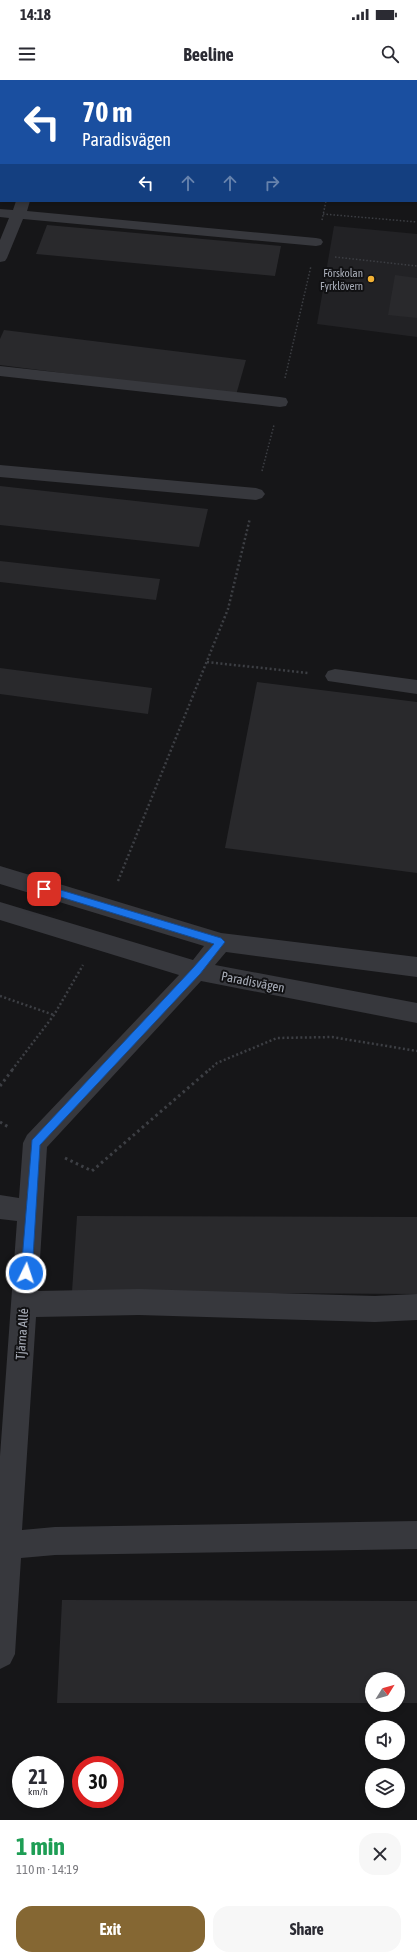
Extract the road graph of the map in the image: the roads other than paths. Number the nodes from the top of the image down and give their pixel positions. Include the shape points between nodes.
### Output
1 (24, 202) edge
2 (0, 213) edge
3 (18, 215) junction
4 (316, 242) road end
5 (0, 258) edge
6 (0, 371) edge
7 (280, 402) road end
8 (0, 472) edge
9 (256, 494) road end
10 (335, 676) road end
11 (417, 687) edge
12 (0, 876) edge
13 (0, 911) edge
14 (221, 942) junction
15 (417, 967) edge
16 (197, 971) junction
17 (417, 1013) edge
18 (0, 1207) edge
19 (30, 1211) junction
20 (24, 1304) junction
21 (417, 1307) edge
22 (8, 1427) edge
23 (417, 1535) edge
24 (7, 1546) junction
25 (0, 1654) edge

1 - 3 street
2 - 3 street
3 - 4 street
3 - 5 street
6 - 7 street
8 - 9 street
10 - 11 street
12 - 14 street
13 - 16 street, Paradisvägen
14 - 15 street
14 - 16 street
16 - 17 street, Paradisvägen
16 - 19 street, Tjärna Allé via 35,1143
18 - 19 street
19 - 20 street, Tjärna Allé
20 - 21 street via 139,1302 375,1309
20 - 22 street, Tjärna Allé
22 - 24 street, Tjärna Allé
23 - 24 street via 55,1541
24 - 25 street, Tjärna Allé

